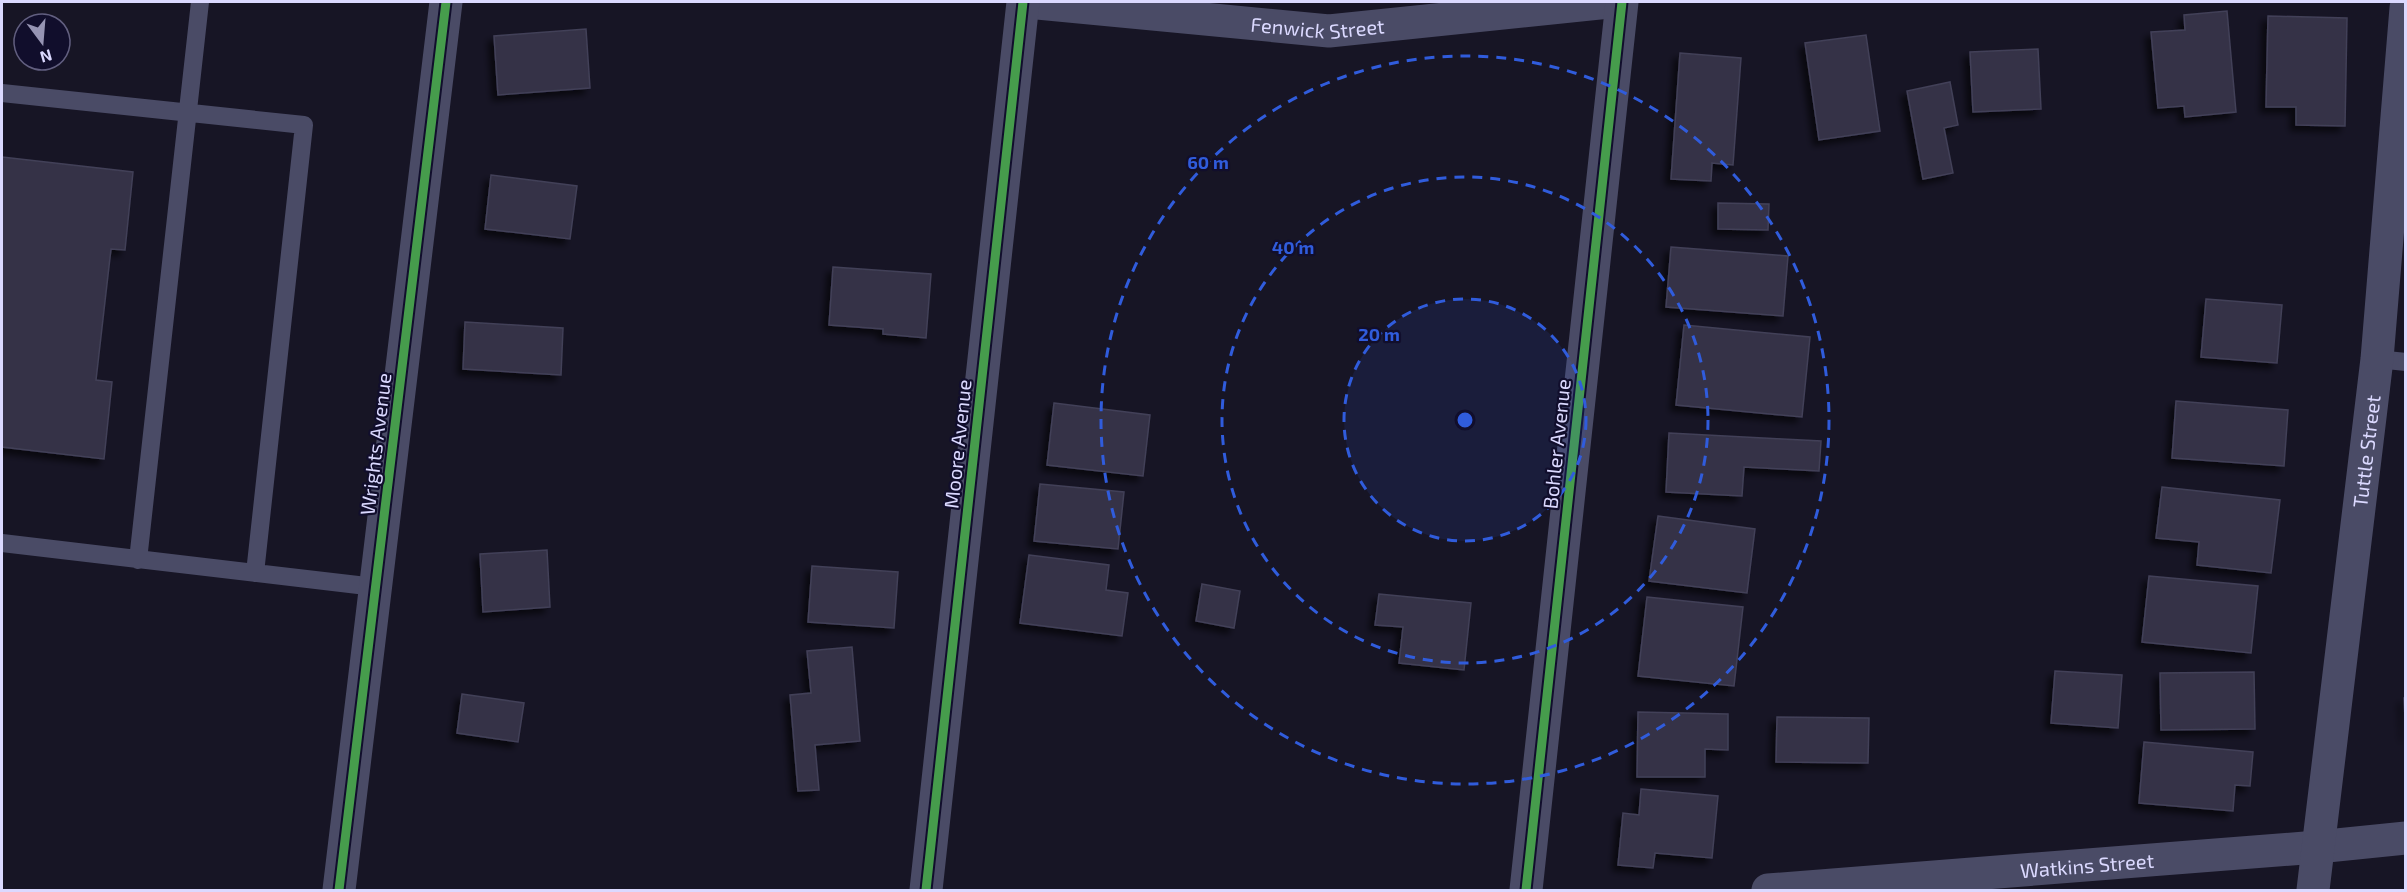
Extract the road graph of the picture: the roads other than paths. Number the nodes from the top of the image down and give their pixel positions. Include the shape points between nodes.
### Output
1 (200, 2) edge
2 (446, 2) edge
3 (1025, 2) edge
4 (1609, 2) edge
5 (1622, 2) edge
6 (2406, 8) edge
7 (2, 93) edge
8 (188, 113) junction
9 (2391, 361) edge
10 (2, 543) edge
11 (138, 560) junction
12 (255, 573) junction
13 (375, 587) junction
14 (2406, 838) edge
15 (2317, 848) junction
16 (339, 891) edge
17 (926, 891) edge
18 (1526, 891) edge
19 (1768, 891) edge
20 (2313, 891) edge

1 - 8 lane
2 - 13 street, Wrights Avenue
3 - 4 street, Fenwick Street via 1329,31
3 - 17 street, Moore Avenue
5 - 18 street, Bohler Avenue
6 - 9 street, Tuttle Street
7 - 8 lane
8 - 11 lane
8 - 12 lane via 304,125
9 - 15 street, Tuttle Street
10 - 11 lane
11 - 12 lane
12 - 13 lane
13 - 16 street, Wrights Avenue
14 - 15 street, Watkins Street
15 - 19 street, Watkins Street
15 - 20 street, Tuttle Street

